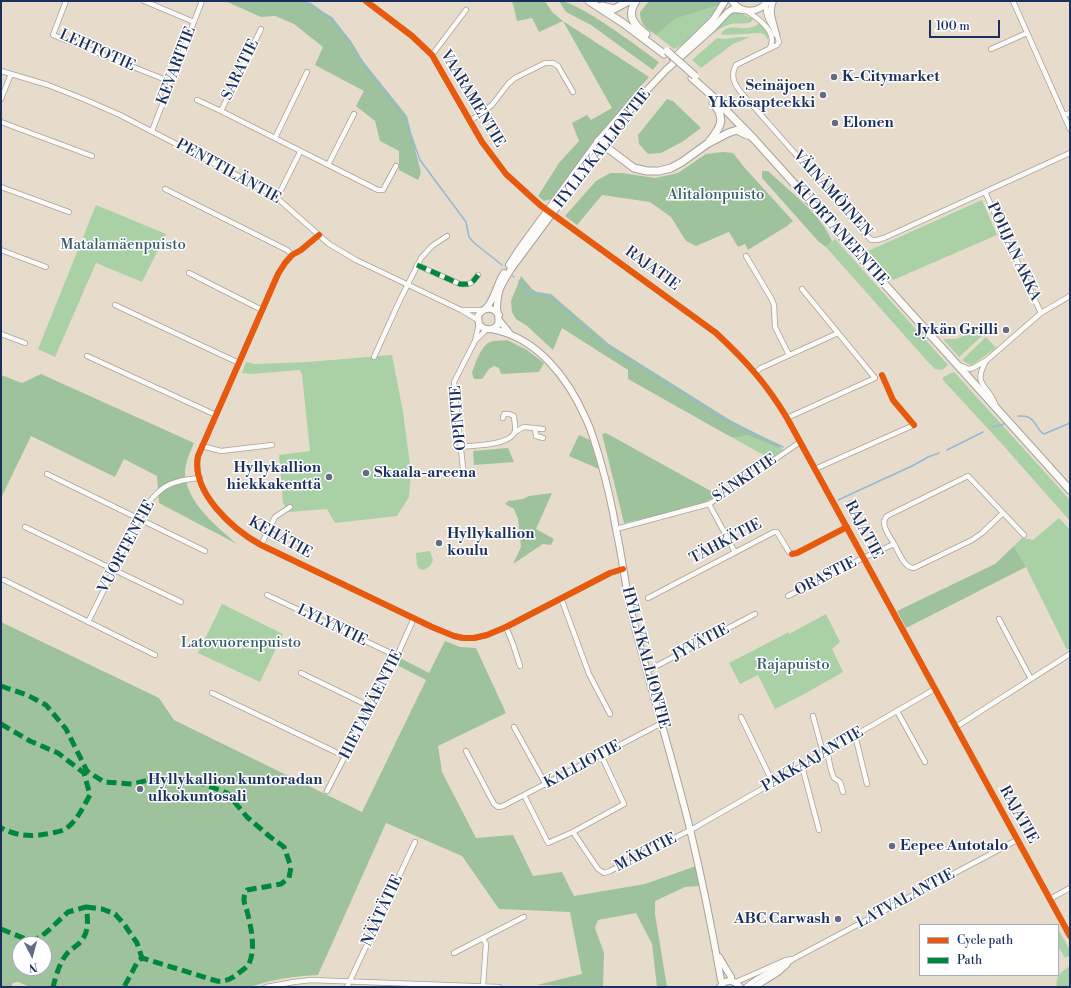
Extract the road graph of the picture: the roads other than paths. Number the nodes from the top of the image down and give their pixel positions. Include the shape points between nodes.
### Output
1 (66, 1) edge
2 (144, 1) edge
3 (202, 1) edge
4 (629, 1) edge
5 (636, 1) edge
6 (725, 1) edge
7 (732, 1) edge
8 (773, 1) edge
9 (1013, 1) edge
10 (370, 2) edge
11 (592, 2) edge
12 (767, 2) edge
13 (466, 10) dead end
14 (745, 10) junction
15 (194, 22) junction
16 (261, 29) dead end
17 (1027, 33) junction
18 (776, 34) junction
19 (770, 48) junction
20 (991, 49) dead end
21 (666, 52) junction
22 (432, 55) junction
23 (1, 71) edge
24 (307, 72) dead end
25 (11, 74) junction
26 (694, 77) junction
27 (171, 82) junction
28 (573, 92) dead end
29 (1, 99) edge
30 (197, 100) dead end
31 (221, 111) junction
32 (1070, 113) edge
33 (354, 114) dead end
34 (1064, 115) junction
35 (470, 121) junction
36 (1, 122) edge
37 (1070, 130) edge
38 (152, 131) junction
39 (275, 138) junction
40 (754, 139) junction
41 (601, 143) junction
42 (707, 144) junction
43 (300, 152) junction
44 (1070, 153) edge
45 (92, 156) dead end
46 (328, 166) junction
47 (396, 166) dead end
48 (1, 187) edge
49 (165, 190) dead end
50 (985, 192) junction
51 (276, 198) junction
52 (69, 212) dead end
53 (550, 212) junction
54 (319, 235) junction
55 (447, 236) dead end
56 (1, 250) edge
57 (292, 255) junction
58 (746, 256) dead end
59 (417, 265) junction
60 (46, 267) dead end
61 (189, 273) dead end
62 (478, 275) dead end
63 (407, 285) junction
64 (802, 289) dead end
65 (1070, 296) edge
66 (115, 305) dead end
67 (484, 309) junction
68 (262, 310) junction
69 (461, 310) junction
70 (1041, 313) junction
71 (499, 318) junction
72 (479, 322) junction
73 (489, 329) junction
74 (838, 333) junction
75 (1, 334) edge
76 (511, 335) junction
77 (475, 341) junction
78 (25, 343) dead end
79 (789, 355) junction
80 (87, 356) dead end
81 (374, 357) dead end
82 (987, 360) junction
83 (239, 362) junction
84 (957, 364) junction
85 (756, 372) junction
86 (996, 407) junction
87 (216, 416) junction
88 (503, 418) dead end
89 (788, 418) junction
90 (914, 425) dead end
91 (535, 428) junction
92 (543, 429) dead end
93 (515, 432) junction
94 (543, 438) dead end
95 (800, 442) junction
96 (272, 445) dead end
97 (202, 446) junction
98 (460, 447) junction
99 (463, 468) dead end
100 (815, 469) junction
101 (47, 474) dead end
102 (200, 478) junction
103 (1070, 490) edge
104 (709, 504) junction
105 (290, 507) dead end
106 (1003, 513) junction
107 (139, 518) junction
108 (25, 527) dead end
109 (616, 529) junction
110 (1024, 535) dead end
111 (894, 544) junction
112 (261, 545) junction
113 (205, 551) dead end
114 (735, 552) junction
115 (792, 554) dead end
116 (863, 558) junction
117 (623, 569) junction
118 (114, 570) junction
119 (4, 580) dead end
120 (267, 595) dead end
121 (788, 596) dead end
122 (561, 598) junction
123 (648, 598) dead end
124 (181, 602) dead end
125 (755, 614) dead end
126 (414, 618) junction
127 (999, 619) dead end
128 (88, 622) junction
129 (506, 627) junction
130 (1070, 654) edge
131 (156, 655) dead end
132 (397, 656) junction
133 (520, 666) dead end
134 (647, 671) junction
135 (301, 673) dead end
136 (1031, 679) junction
137 (935, 689) junction
138 (212, 693) dead end
139 (371, 707) junction
140 (897, 711) junction
141 (610, 714) dead end
142 (813, 716) dead end
143 (740, 717) dead end
144 (662, 723) junction
145 (514, 727) dead end
146 (956, 727) junction
147 (855, 735) junction
148 (466, 751) dead end
149 (825, 752) junction
150 (601, 755) junction
151 (346, 757) junction
152 (925, 762) dead end
153 (802, 766) junction
154 (773, 782) junction
155 (546, 784) junction
156 (867, 784) dead end
157 (327, 791) dead end
158 (843, 792) dead end
159 (524, 795) junction
160 (690, 830) junction
161 (818, 830) dead end
162 (574, 832) junction
163 (1017, 840) junction
164 (415, 842) dead end
165 (1070, 888) edge
166 (1050, 899) junction
167 (524, 917) dead end
168 (1070, 936) edge
169 (483, 938) junction
170 (714, 940) junction
171 (454, 953) dead end
172 (795, 958) junction
173 (787, 964) junction
174 (350, 981) junction
175 (736, 983) edge
176 (721, 986) edge
177 (266, 987) edge
178 (347, 987) edge
179 (482, 987) edge
180 (500, 987) edge
181 (746, 987) edge
182 (754, 987) edge

1 - 27 street, LEHTOTIE via 53,35
2 - 15 street
3 - 15 street, KEVARITIE
4 - 11 highway via 614,9
5 - 21 highway via 631,15 636,26
6 - 41 main road, HYLLYKALLIONTIE via 713,20 646,86
7 - 14 main road
8 - 18 main road via 770,12
9 - 17 street
10 - 22 street, VAARAMENTIE
11 - 21 highway, KUORTANEENTIE
12 - 14 main road, HYLLYKALLIONTIE via 759,9
12 - 18 street via 766,16
13 - 22 street
14 - 19 street via 765,24 770,33
14 - 41 main road, HYLLYKALLIONTIE via 733,9 728,12 666,70
15 - 27 street, KEVARITIE
16 - 31 street, SARATIE
17 - 20 street
17 - 34 street
18 - 19 street via 779,42
19 - 50 street, VÄINÄMÖINEN via 736,65 732,80 871,240 884,238
21 - 26 highway, KUORTANEENTIE
22 - 35 street, VAARAMENTIE
23 - 25 street, PENTTILÄNTIE
24 - 39 street
25 - 29 street
25 - 38 street, PENTTILÄNTIE via 86,100
26 - 40 highway, KUORTANEENTIE
26 - 42 highway via 698,87 719,110 720,126
27 - 38 street, KEVARITIE
28 - 35 street via 558,66 545,63 515,78 492,105
30 - 31 street
31 - 39 street
32 - 34 street
33 - 46 street
34 - 37 street
35 - 53 street, VAARAMENTIE via 506,174
36 - 45 street
38 - 51 street, PENTTILÄNTIE
39 - 43 street
40 - 42 highway via 734,131
40 - 84 highway, KUORTANEENTIE
41 - 42 highway via 634,168 647,171 671,168
41 - 53 main road, HYLLYKALLIONTIE
43 - 46 street
43 - 51 street
44 - 50 street, VÄINÄMÖINEN
46 - 47 street via 378,190 383,190
48 - 52 street
49 - 57 street via 287,250
50 - 70 street, POHJAN AKKA
51 - 54 street, PENTTILÄNTIE
53 - 67 main road, HYLLYKALLIONTIE via 520,248 499,281 490,304
53 - 71 main road, HYLLYKALLIONTIE via 504,281 498,302
53 - 85 street, RAJATIE via 716,333
54 - 57 street, KEHÄTIE
54 - 63 street, PENTTILÄNTIE via 350,257
55 - 59 street via 426,251
56 - 60 street
57 - 68 street, KEHÄTIE via 278,274
58 - 79 street via 771,298 776,327
59 - 62 street via 460,284 473,282
59 - 63 street
61 - 68 street
63 - 69 street, PENTTILÄNTIE
63 - 81 street
64 - 74 street
65 - 70 street
66 - 83 street
67 - 69 street, PENTTILÄNTIE
67 - 71 main road via 494,310
67 - 72 main road via 480,313
68 - 83 street, KEHÄTIE
69 - 72 street, PENTTILÄNTIE
70 - 82 street
71 - 73 main road via 495,327
71 - 76 main road, HYLLYKALLIONTIE
72 - 73 main road
72 - 77 street
73 - 76 main road, HYLLYKALLIONTIE
73 - 77 street, OPINTIE
74 - 79 street
74 - 89 street via 874,378
75 - 78 street
76 - 109 main road, HYLLYKALLIONTIE via 541,352 577,401 593,436
77 - 98 street, OPINTIE via 453,386
79 - 85 street
80 - 87 street
82 - 84 street via 973,368
82 - 86 street via 980,375 981,381
83 - 87 street, KEHÄTIE
84 - 86 highway, KUORTANEENTIE
85 - 89 street, RAJATIE
86 - 103 highway, KUORTANEENTIE
87 - 97 street, KEHÄTIE
88 - 93 street via 504,414 514,416
89 - 95 street, RAJATIE
90 - 100 street
91 - 92 street
91 - 93 street via 524,427
91 - 94 street via 536,436
93 - 98 street via 511,438 502,442
95 - 100 street, RAJATIE
95 - 104 street, SÄNKITIE
96 - 97 street via 222,451
97 - 102 street, KEHÄTIE via 197,462
98 - 99 street, OPINTIE
100 - 116 street, RAJATIE
101 - 107 street
102 - 107 street, VUORTENTIE via 189,478 163,488 152,498
102 - 112 street, KEHÄTIE via 211,502 227,520
104 - 109 street, SÄNKITIE
104 - 114 street
105 - 112 street via 275,517
106 - 110 street
106 - 111 street via 982,534 914,568 906,566
106 - 111 street via 968,476 887,516 883,523
107 - 113 street
107 - 118 street, VUORTENTIE
108 - 118 street
109 - 117 main road, HYLLYKALLIONTIE
111 - 116 street, ORASTIE
112 - 126 street, KEHÄTIE
114 - 115 street, TÄHKÄTIE via 777,532
114 - 123 street, TÄHKÄTIE
116 - 121 street, ORASTIE
116 - 137 street, RAJATIE
117 - 122 street, KEHÄTIE
117 - 134 main road, HYLLYKALLIONTIE via 630,608
118 - 124 street
118 - 128 street, VUORTENTIE
119 - 128 street
120 - 132 street, LYLYNTIE
122 - 129 street, KEHÄTIE
122 - 141 street via 589,674
125 - 134 street, JYVÄTIE
126 - 129 street, KEHÄTIE via 463,638 480,637
126 - 132 street, HIETAMÄENTIE
127 - 136 street
128 - 131 street
129 - 133 street
130 - 136 street
132 - 139 street, HIETAMÄENTIE
134 - 144 main road, HYLLYKALLIONTIE
135 - 139 street
136 - 146 street
137 - 140 street, PAKKAAJANTIE
137 - 146 street, RAJATIE
138 - 151 street
139 - 151 street, HIETAMÄENTIE
140 - 147 street, PAKKAAJANTIE
140 - 152 street
142 - 149 street
143 - 154 street
144 - 150 street, KALLIOTIE
144 - 160 main road, HYLLYKALLIONTIE
145 - 155 street
146 - 163 street, RAJATIE
147 - 149 street, PAKKAAJANTIE
147 - 156 street
148 - 159 street, KALLIOTIE via 494,804 498,807 503,806
149 - 153 street, PAKKAAJANTIE
149 - 158 street via 834,778 840,782
150 - 155 street, KALLIOTIE
150 - 162 street via 624,804
151 - 157 street, HIETAMÄENTIE
153 - 154 street, PAKKAAJANTIE
153 - 161 street
154 - 160 street, PAKKAAJANTIE
155 - 159 street, KALLIOTIE
159 - 162 street via 548,843
160 - 162 street, MÄKITIE via 604,873 598,869
160 - 170 main road, HYLLYKALLIONTIE
163 - 166 street, RAJATIE
163 - 172 street, LATVALANTIE
164 - 174 street, NÄÄTÄTIE
165 - 166 street
166 - 168 street, RAJATIE
167 - 169 street
169 - 171 street
169 - 179 street via 486,944
170 - 175 main road, HYLLYKALLIONTIE via 721,961
170 - 176 main road, HYLLYKALLIONTIE
172 - 173 street, LATVALANTIE
172 - 175 street, LATVALANTIE
173 - 181 street, LATVALANTIE
173 - 182 main road
174 - 177 street via 311,980
174 - 178 street, NÄÄTÄTIE
174 - 179 street
175 - 176 main road
179 - 180 street

